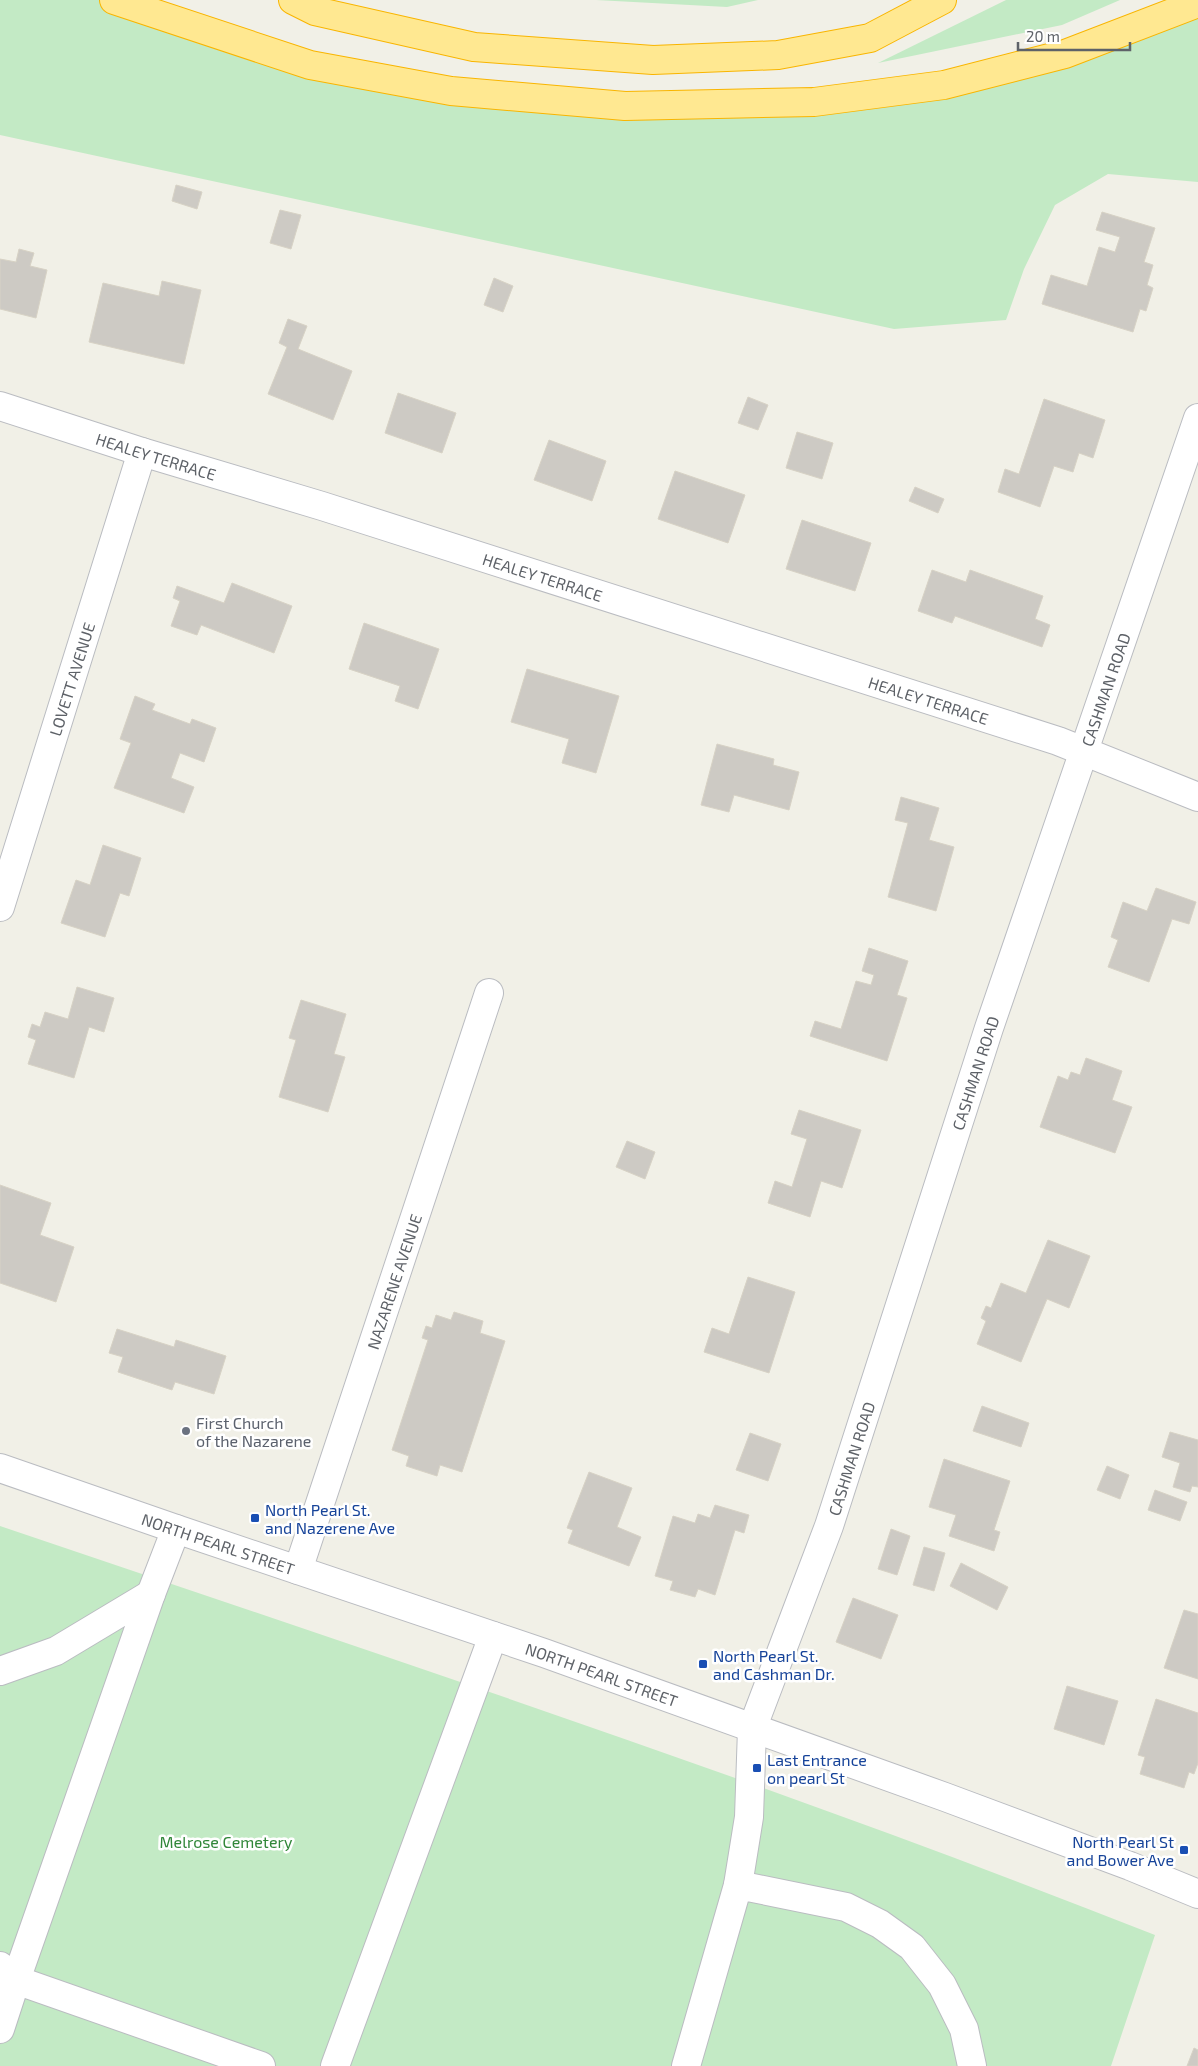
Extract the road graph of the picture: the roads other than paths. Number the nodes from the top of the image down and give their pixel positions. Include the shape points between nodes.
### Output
1 (114, 0) edge
2 (293, 0) edge
3 (942, 0) edge
4 (1198, 3) edge
5 (0, 406) edge
6 (1198, 418) edge
7 (142, 452) junction
8 (1083, 751) junction
9 (1198, 797) edge
10 (0, 907) edge
11 (489, 993) dead end
12 (0, 1468) edge
13 (176, 1529) junction
14 (298, 1570) junction
15 (151, 1594) junction
16 (493, 1636) junction
17 (0, 1671) edge
18 (752, 1729) junction
19 (738, 1886) junction
20 (1198, 1894) edge
21 (8, 1973) edge
22 (0, 2029) edge
23 (261, 2066) edge
24 (336, 2066) edge
25 (686, 2066) edge
26 (972, 2066) edge

1 - 4 highway via 310,65 451,91 625,106 814,102 944,85 1065,54
2 - 3 highway via 315,11 474,47 653,60 778,55 870,38
5 - 7 street, HEALEY TERRACE
6 - 8 street, CASHMAN ROAD
7 - 8 street, HEALEY TERRACE via 322,506
7 - 10 street, LOVETT AVENUE
8 - 9 street, HEALEY TERRACE
8 - 18 street, CASHMAN ROAD via 989,1028 829,1526
11 - 14 street, NAZARENE AVENUE
12 - 13 street, NORTH PEARL STREET
13 - 14 street, NORTH PEARL STREET
13 - 15 street
14 - 16 street, NORTH PEARL STREET
15 - 17 street via 56,1652
15 - 21 street
16 - 18 street, NORTH PEARL STREET
16 - 24 street
18 - 19 street, CASHMAN ROAD via 749,1817
18 - 20 street, NORTH PEARL STREET via 1028,1828
19 - 25 street, CASHMAN ROAD
19 - 26 street via 846,1907 880,1924 912,1947 942,1985 964,2029
21 - 22 street
21 - 23 street

